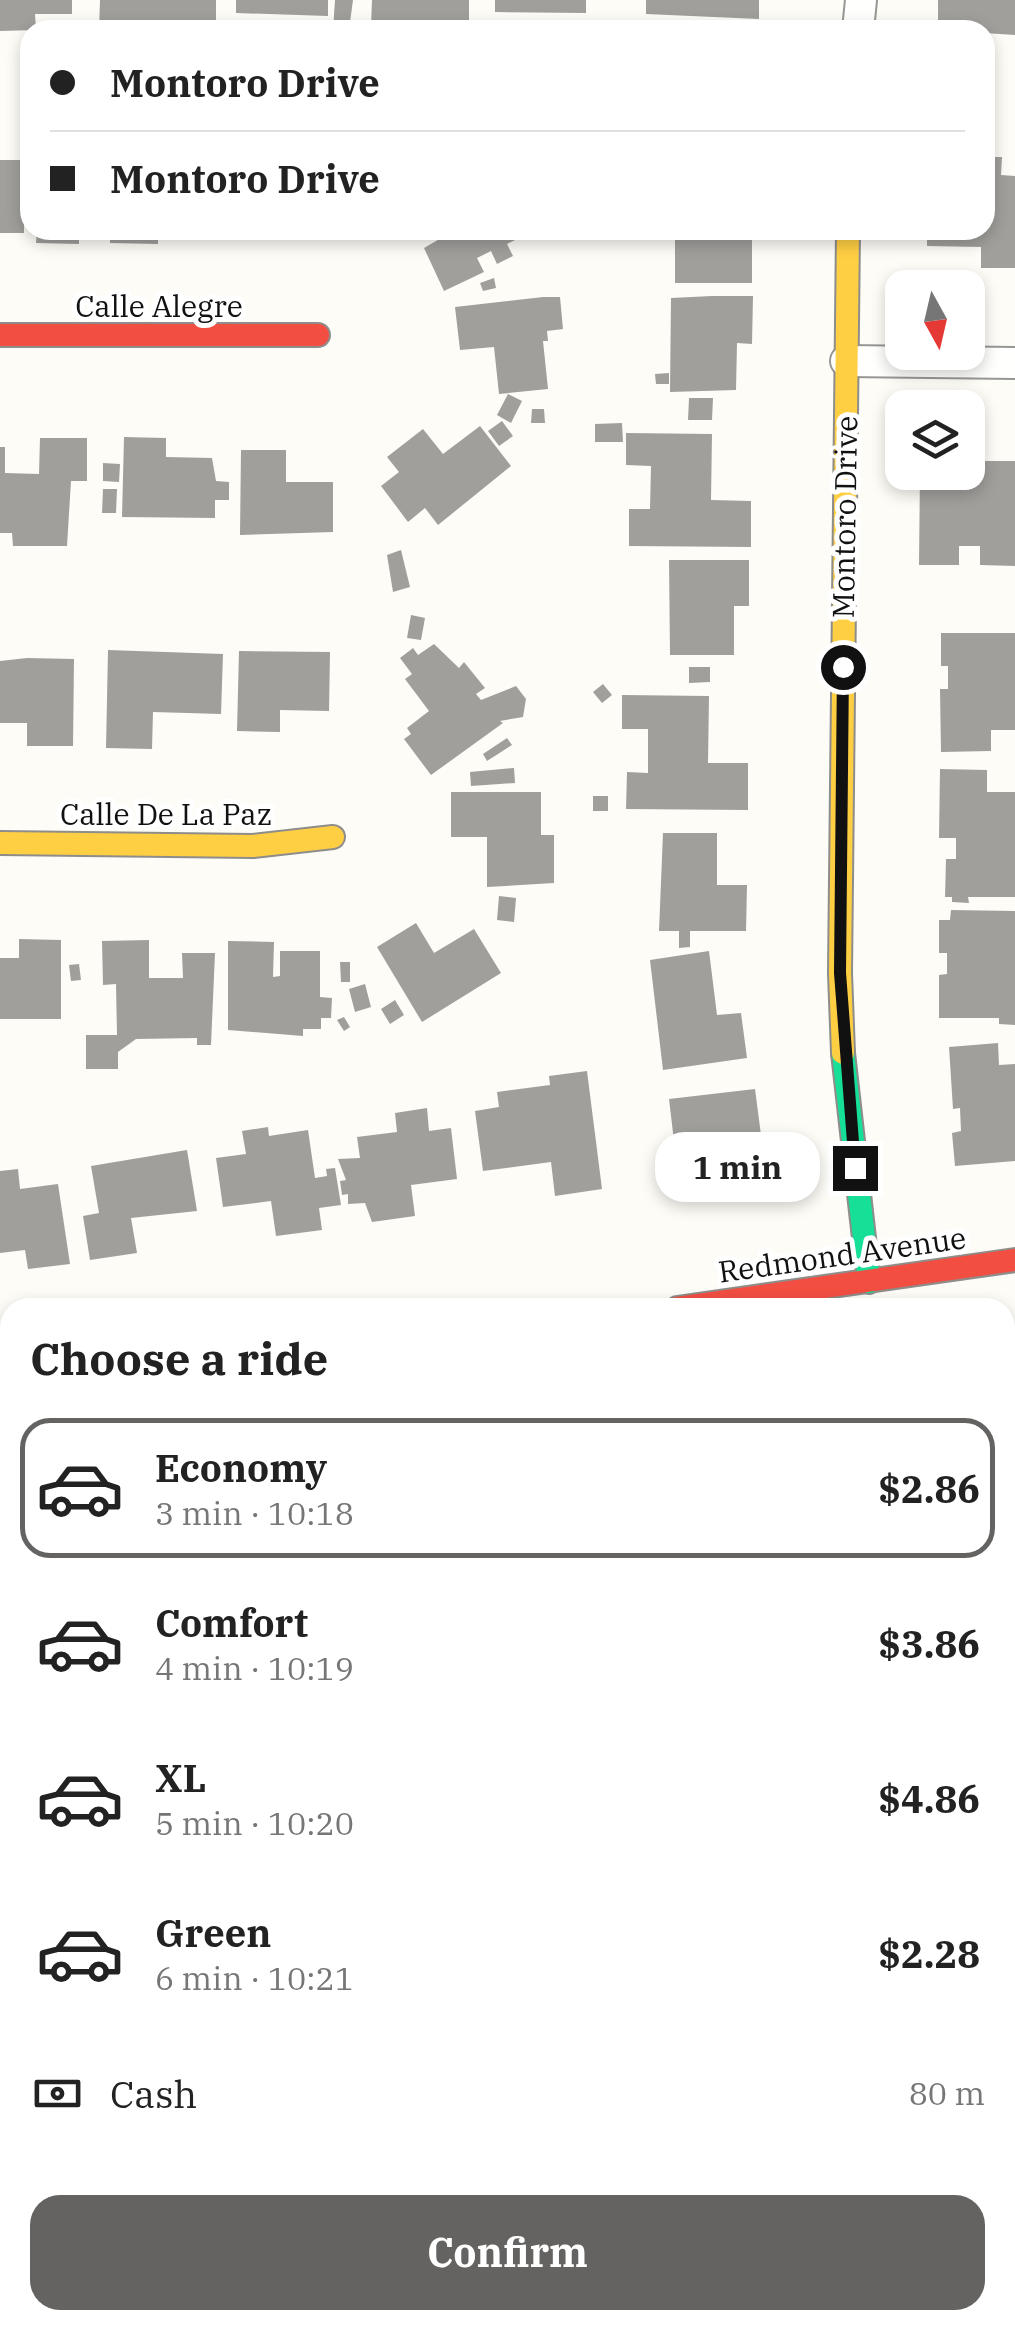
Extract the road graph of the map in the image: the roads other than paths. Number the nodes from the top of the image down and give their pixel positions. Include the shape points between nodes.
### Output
1 (848, 240) edge
2 (0, 335) edge
3 (318, 335) dead end
4 (846, 361) junction
5 (1015, 362) edge
6 (333, 837) dead end
7 (0, 843) edge
8 (1015, 1260) edge
9 (869, 1282) junction
10 (751, 1298) edge

1 - 4 street, Montoro Drive
2 - 3 street, Calle Alegre
4 - 5 street
4 - 9 street, Montoro Drive via 840,973
6 - 7 street, Calle De La Paz via 253,846
8 - 9 street, Redmond Avenue
9 - 10 street, Redmond Avenue

